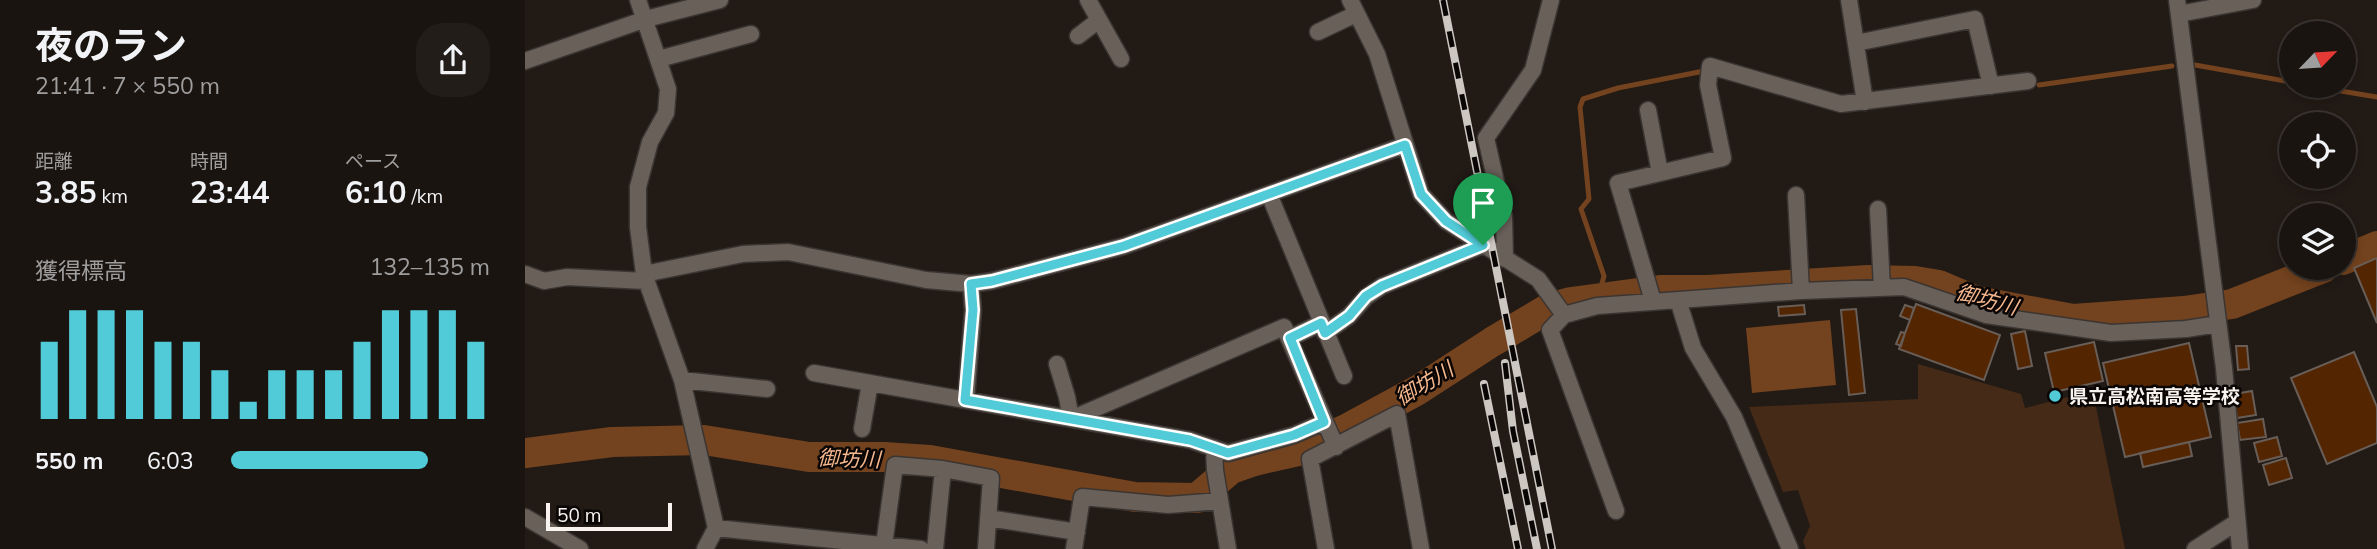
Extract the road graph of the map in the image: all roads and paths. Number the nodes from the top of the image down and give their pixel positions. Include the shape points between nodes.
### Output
1 (638, 0) edge
2 (720, 0) edge
3 (1088, 0) edge
4 (1551, 0) edge
5 (1849, 0) edge
6 (2253, 0) edge
7 (1353, 7) edge
8 (2178, 7) edge
9 (646, 19) junction
10 (1099, 20) junction
11 (1318, 32) dead end
12 (751, 34) dead end
13 (1078, 36) dead end
14 (1856, 43) junction
15 (659, 59) junction
16 (1121, 59) dead end
17 (525, 61) edge
18 (2028, 81) dead end
19 (1991, 86) junction
20 (1865, 102) junction
21 (1648, 110) dead end
22 (1405, 145) junction
23 (1660, 173) junction
24 (1269, 194) junction
25 (1796, 195) dead end
26 (1878, 209) dead end
27 (1483, 245) junction
28 (1505, 259) junction
29 (525, 274) edge
30 (644, 277) junction
31 (971, 284) junction
32 (1801, 286) junction
33 (1881, 287) junction
34 (1651, 293) junction
35 (1678, 300) junction
36 (1560, 310) junction
37 (2218, 323) junction
38 (1323, 328) junction
39 (1290, 338) junction
40 (1057, 364) dead end
41 (814, 373) dead end
42 (1344, 376) dead end
43 (682, 380) junction
44 (870, 383) junction
45 (767, 389) dead end
46 (965, 400) junction
47 (1071, 419) junction
48 (1325, 425) junction
49 (862, 429) dead end
50 (1336, 447) junction
51 (1214, 448) junction
52 (943, 469) junction
53 (1219, 498) junction
54 (1616, 511) dead end
55 (525, 517) edge
56 (988, 518) junction
57 (2237, 522) junction
58 (716, 528) junction
59 (1077, 532) junction
60 (884, 545) junction
61 (580, 549) edge
62 (705, 549) edge
63 (921, 549) edge
64 (935, 549) edge
65 (986, 549) edge
66 (1074, 549) edge
67 (1228, 549) edge
68 (1326, 549) edge
69 (1421, 549) edge
70 (1790, 549) edge
71 (2195, 549) edge
72 (2240, 549) edge

1 - 9 street
2 - 9 street
3 - 10 street
4 - 28 street via 1533,70 1486,138 1504,216
5 - 14 street
6 - 8 street
7 - 11 street
7 - 22 street via 1377,54
8 - 37 street
9 - 15 street
9 - 17 street
10 - 13 street
10 - 16 street
12 - 15 street
14 - 19 street via 1975,19
14 - 20 street
15 - 30 street via 668,89 666,113 650,142 638,187
18 - 19 street
19 - 20 street
20 - 23 street via 1841,104 1710,66 1708,85 1723,158
21 - 23 street
22 - 24 street
22 - 27 street via 1421,194 1446,221
23 - 34 street via 1618,183
24 - 31 street via 1124,246
24 - 38 street
25 - 32 street
26 - 33 street
27 - 28 street
27 - 38 street via 1382,286 1349,316
28 - 36 street via 1538,279
29 - 30 street via 544,281
30 - 31 street via 743,254 788,253 926,280
30 - 43 street
31 - 46 street
32 - 33 street
32 - 35 street
33 - 37 street via 1904,287 1986,315 2111,333
34 - 35 street
34 - 36 street
35 - 70 street via 1693,348 1734,417
36 - 54 street via 1550,330
37 - 57 street
38 - 39 street
38 - 42 street
39 - 47 street via 1284,327
39 - 48 street
40 - 47 street
41 - 44 street
43 - 45 street
43 - 58 street
44 - 46 street
44 - 49 street
46 - 47 street
47 - 51 street
48 - 50 street
48 - 51 street via 1228,453
50 - 68 street via 1310,459
50 - 69 street via 1397,414
51 - 53 street
52 - 56 street via 991,478
52 - 60 street via 895,465
52 - 64 street
53 - 59 street via 1168,505 1081,497
53 - 67 street
55 - 61 street
56 - 59 street
56 - 65 street
57 - 71 street
57 - 72 street
58 - 60 street
58 - 62 street
59 - 66 street
60 - 63 street

